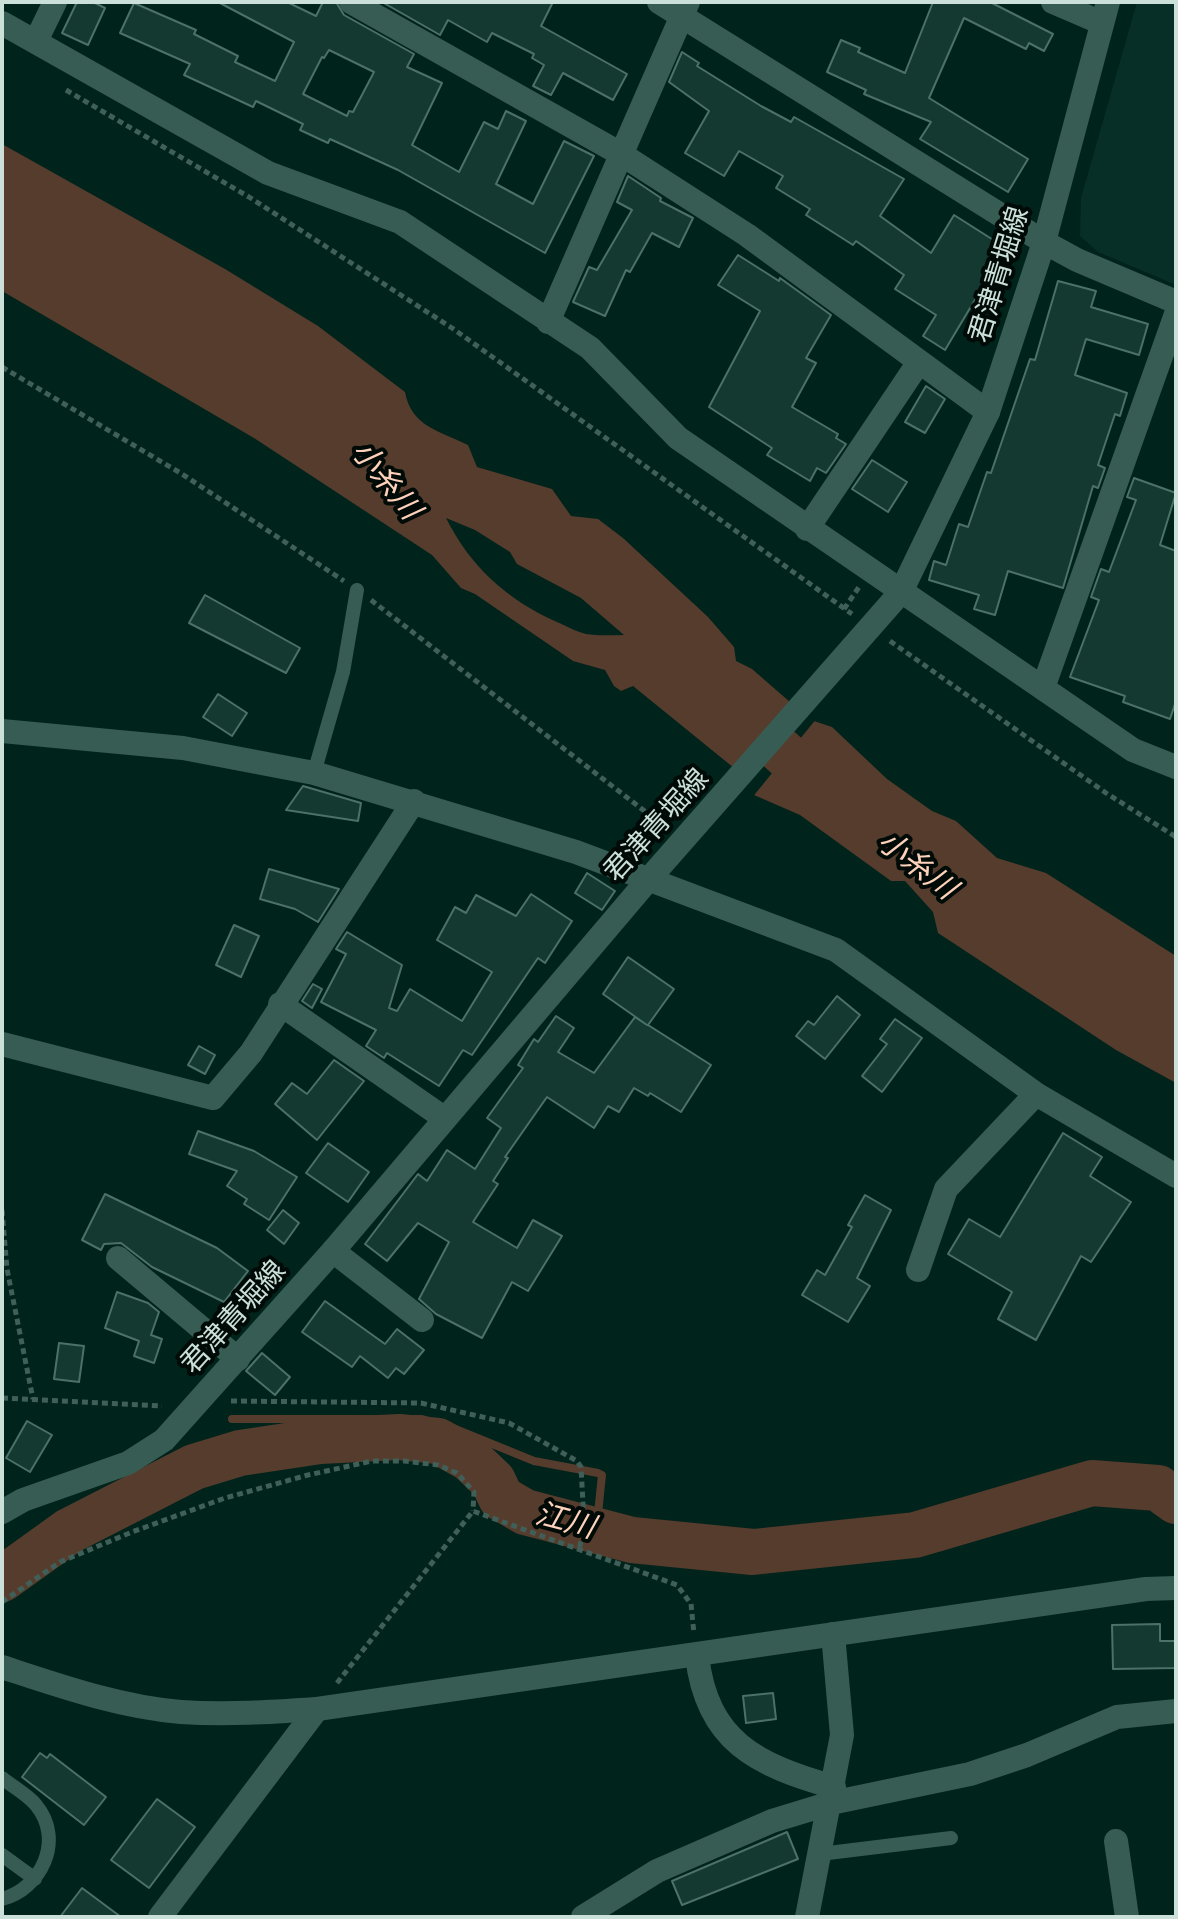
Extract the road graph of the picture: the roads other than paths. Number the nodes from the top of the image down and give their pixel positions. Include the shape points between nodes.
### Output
1 (55, 2) edge
2 (351, 2) edge
3 (659, 2) edge
4 (1053, 2) edge
5 (685, 9) edge
6 (1105, 12) edge
7 (2, 23) edge
8 (36, 41) junction
9 (621, 154) junction
10 (1044, 242) junction
11 (1176, 302) edge
12 (1176, 314) edge
13 (548, 322) junction
14 (919, 362) junction
15 (988, 412) junction
16 (807, 529) junction
17 (357, 590) dead end
18 (901, 592) junction
19 (1043, 688) junction
20 (2, 731) edge
21 (1176, 767) edge
22 (314, 773) junction
23 (414, 801) junction
24 (648, 880) junction
25 (280, 1004) junction
26 (2, 1044) edge
27 (1036, 1094) junction
28 (444, 1118) junction
29 (1176, 1176) edge
30 (333, 1251) junction
31 (118, 1258) dead end
32 (918, 1270) dead end
33 (422, 1320) dead end
34 (238, 1359) junction
35 (2, 1512) edge
36 (1176, 1588) edge
37 (833, 1634) junction
38 (697, 1656) junction
39 (2, 1667) edge
40 (317, 1709) junction
41 (1176, 1711) edge
42 (2, 1778) edge
43 (832, 1795) junction
44 (951, 1838) dead end
45 (1116, 1841) dead end
46 (820, 1854) junction
47 (2, 1855) edge
48 (35, 1879) junction
49 (2, 1899) edge
50 (160, 1917) edge
51 (583, 1917) edge
52 (807, 1917) edge
53 (1127, 1917) edge

1 - 8 street
2 - 9 street
3 - 5 street
4 - 6 street
5 - 9 street
5 - 10 street
6 - 10 street, 君津青堀線
7 - 8 street
8 - 13 street via 268,173 400,222
9 - 13 street
9 - 14 street via 747,235
10 - 11 street
10 - 15 street, 君津青堀線
12 - 19 street
13 - 16 street via 590,348 678,438
14 - 15 street
14 - 16 street
15 - 18 street, 君津青堀線
16 - 18 street
17 - 22 lane via 343,672
18 - 19 street
18 - 24 street, 君津青堀線
19 - 21 street via 1133,750
20 - 22 street via 183,748
22 - 23 street
23 - 24 street
23 - 25 street
24 - 27 street via 836,950
24 - 28 street, 君津青堀線
25 - 26 street via 251,1053 213,1098
25 - 28 street
27 - 29 street
27 - 32 street via 946,1189
28 - 30 street, 君津青堀線
30 - 33 street
30 - 34 street, 君津青堀線
31 - 34 street
34 - 35 street, 君津青堀線 via 205,1404 164,1440 128,1463
36 - 37 street
37 - 38 street
37 - 43 street via 842,1735
38 - 40 street
38 - 43 street via 707,1708 724,1731 781,1770
39 - 40 street via 104,1699 181,1712
40 - 50 street
41 - 43 street via 1117,1717 970,1774
42 - 48 lane via 36,1805 46,1828 46,1860
43 - 46 street
43 - 51 street via 657,1871
44 - 46 lane
45 - 53 street
46 - 52 street
47 - 48 lane
48 - 49 lane via 25,1890

